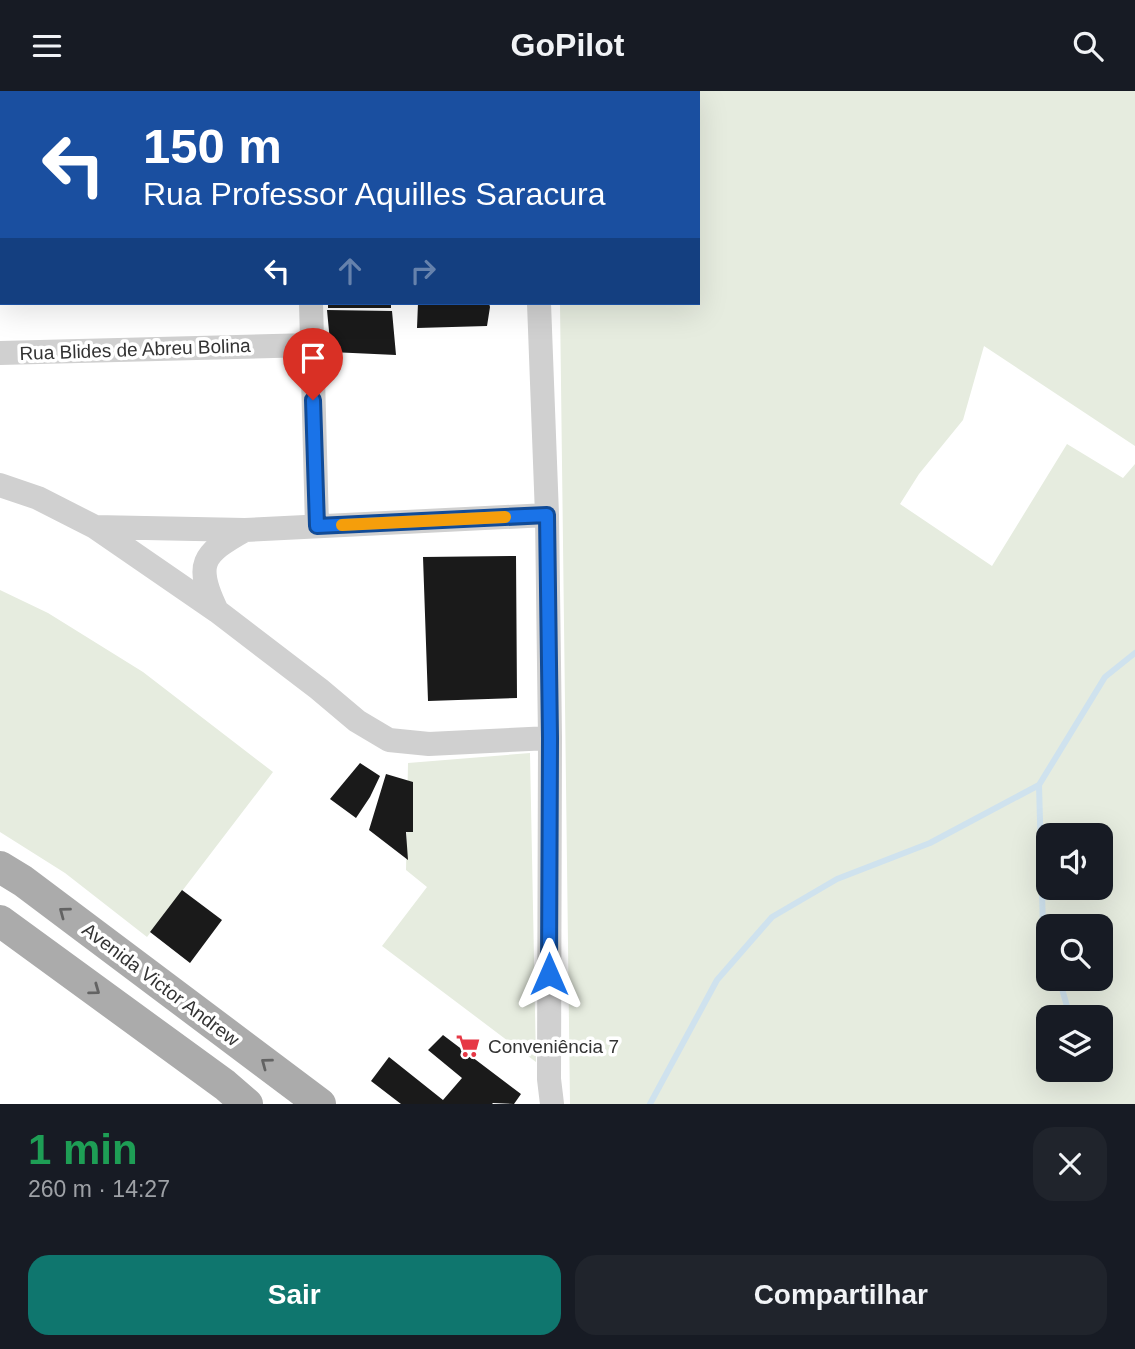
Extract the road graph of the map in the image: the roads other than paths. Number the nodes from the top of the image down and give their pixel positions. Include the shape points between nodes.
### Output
1 (311, 305) edge
2 (538, 305) edge
3 (312, 345) junction
4 (0, 353) edge
5 (0, 485) edge
6 (547, 515) junction
7 (317, 526) junction
8 (95, 527) junction
9 (245, 530) junction
10 (217, 611) junction
11 (550, 738) junction
12 (0, 867) edge
13 (0, 921) edge
14 (247, 1104) edge
15 (320, 1104) edge
16 (552, 1104) edge

1 - 3 street
2 - 6 street
3 - 4 street, Rua Blides de Abreu Bolina
3 - 7 street
5 - 8 street
6 - 7 street
6 - 11 street
7 - 9 street
8 - 9 street
8 - 10 street
9 - 10 street via 209,554 206,589
10 - 11 street via 357,721 388,740 429,744
11 - 16 street
15 -> 12 main road, Avenida Victor Andrew
13 -> 14 main road

